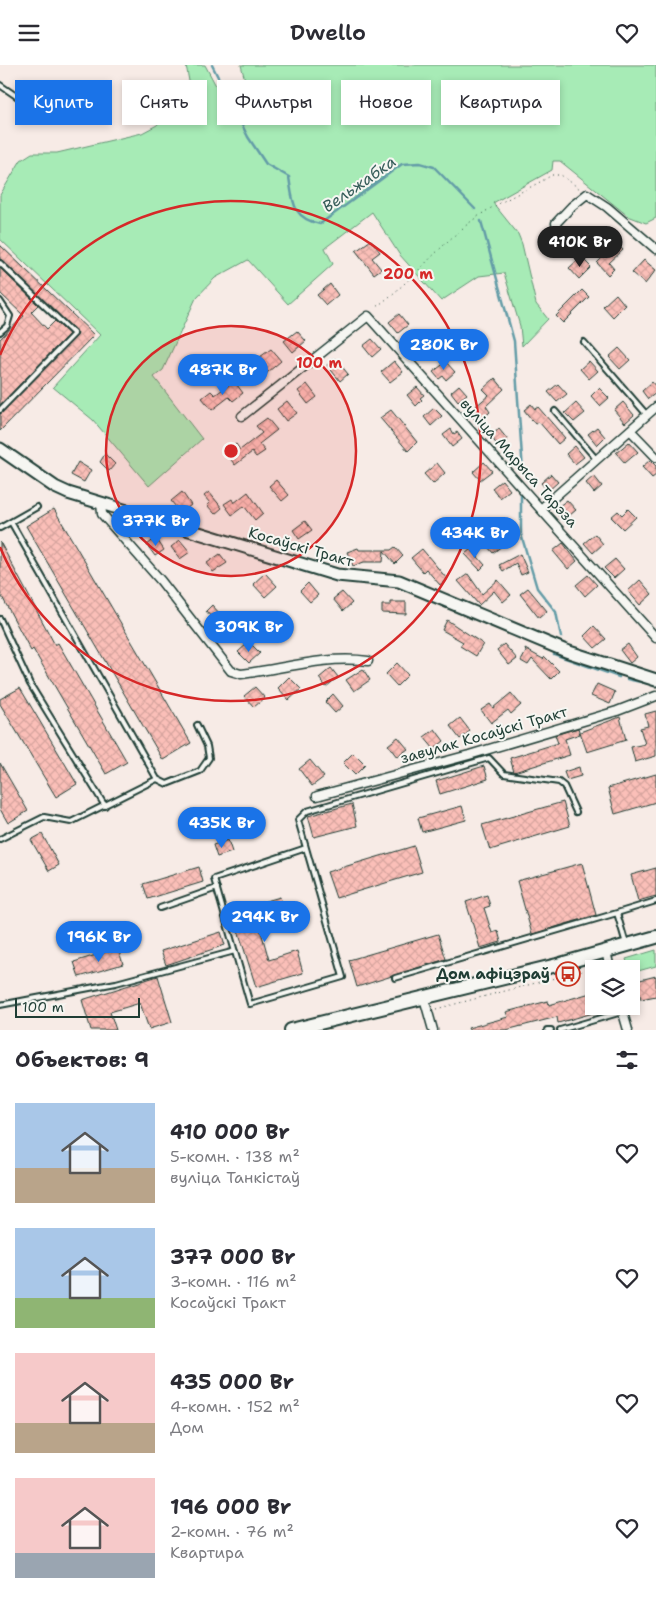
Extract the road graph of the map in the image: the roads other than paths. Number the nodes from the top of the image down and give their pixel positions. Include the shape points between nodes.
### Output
1 (0, 85) edge
2 (15, 95) edge
3 (559, 239) dead end
4 (656, 249) edge
5 (0, 263) edge
6 (0, 301) edge
7 (0, 333) edge
8 (584, 342) dead end
9 (656, 407) edge
10 (0, 410) edge
11 (554, 411) dead end
12 (647, 415) junction
13 (242, 416) dead end
14 (630, 430) junction
15 (0, 449) edge
16 (656, 457) edge
17 (596, 460) junction
18 (101, 502) junction
19 (37, 507) dead end
20 (542, 508) junction
21 (11, 522) junction
22 (0, 528) edge
23 (0, 619) edge
24 (656, 638) edge
25 (368, 661) dead end
26 (656, 680) edge
27 (656, 696) edge
28 (197, 725) dead end
29 (157, 779) junction
30 (317, 796) dead end
31 (105, 806) junction
32 (576, 812) dead end
33 (0, 839) edge
34 (306, 848) junction
35 (217, 888) junction
36 (656, 901) edge
37 (160, 908) dead end
38 (617, 913) junction
39 (656, 937) edge
40 (626, 945) junction
41 (235, 951) junction
42 (606, 951) junction
43 (608, 960) edge
44 (396, 978) dead end
45 (424, 997) junction
46 (0, 1005) edge
47 (604, 1015) edge
48 (624, 1015) edge
49 (291, 1030) edge
50 (433, 1030) edge
51 (547, 1030) edge
52 (551, 1030) edge
53 (560, 1030) edge
54 (628, 1030) edge

1 - 2 lane
3 - 4 street via 556,223 587,194
5 - 10 lane via 74,334
6 - 7 lane via 10,316
8 - 12 lane
9 - 12 street
11 - 17 lane
12 - 14 street
13 - 20 street, вуліца Марыса Тарэза via 368,315
14 - 16 street
14 - 17 street
15 - 18 main road, Косаўскі Тракт via 55,487
17 - 20 street
18 - 25 street via 102,513 161,581 231,671 241,674 348,658
18 - 26 main road, Косаўскі Тракт via 337,575 398,581 566,651
19 - 21 lane
20 - 24 street, вуліца Марыса Тарэза
21 - 22 lane
21 - 29 lane
23 - 31 lane via 30,684
27 - 30 street, завулак Косаўскі Тракт via 617,711 469,755
28 - 29 lane via 209,758 200,771 167,784
29 - 31 lane
31 - 33 lane via 71,823 44,817
32 - 34 lane via 559,782 504,774 489,758 307,811 298,820
34 - 35 lane via 219,876 214,879
34 - 41 lane via 343,977 250,1004
35 - 37 lane
35 - 41 lane
36 - 38 lane
38 - 40 lane
38 - 44 lane
39 - 40 highway
40 - 42 highway
41 - 46 lane via 116,983
42 - 43 street
42 - 45 highway
45 - 49 highway
45 - 50 street
47 - 53 lane
48 - 54 street
51 - 52 lane

